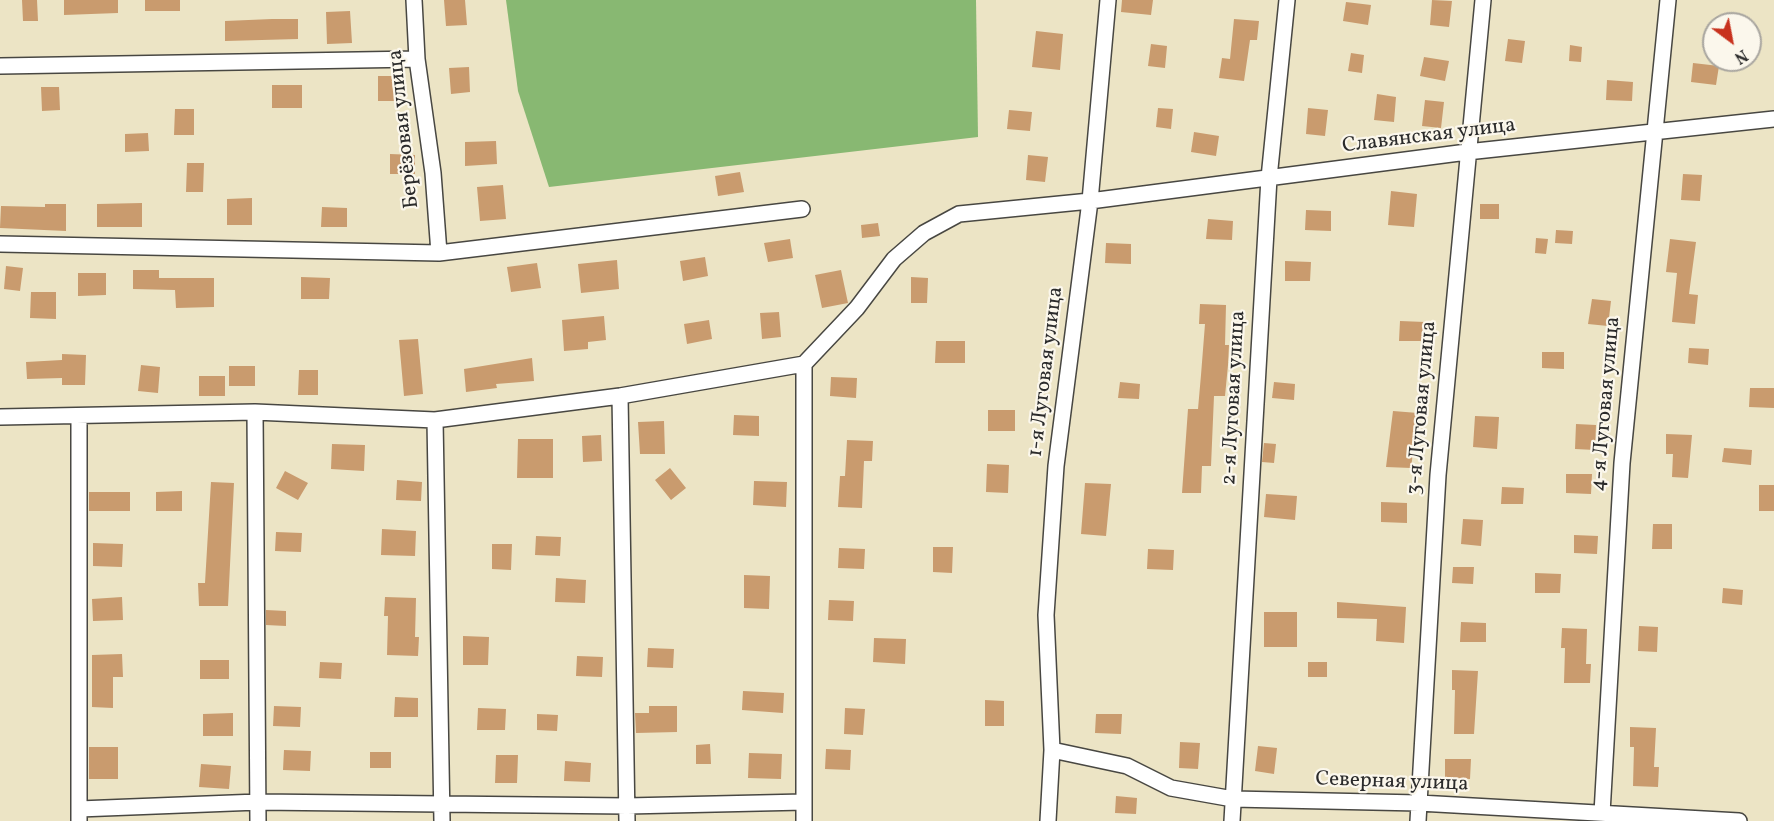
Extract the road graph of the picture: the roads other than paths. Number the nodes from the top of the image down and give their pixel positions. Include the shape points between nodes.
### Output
1 (414, 0) edge
2 (1108, 0) edge
3 (1287, 0) edge
4 (1483, 0) edge
5 (1668, 0) edge
6 (417, 59) junction
7 (0, 66) edge
8 (1774, 119) edge
9 (1653, 133) junction
10 (1467, 152) junction
11 (1269, 178) junction
12 (1090, 201) junction
13 (802, 209) dead end
14 (0, 244) edge
15 (439, 253) junction
16 (804, 364) junction
17 (620, 396) junction
18 (255, 412) junction
19 (79, 416) junction
20 (0, 417) edge
21 (435, 420) junction
22 (1052, 750) junction
23 (1233, 799) junction
24 (258, 802) junction
25 (442, 802) junction
26 (804, 802) junction
27 (1419, 803) junction
28 (627, 813) edge
29 (1602, 813) junction
30 (79, 815) edge
31 (258, 821) edge
32 (442, 821) edge
33 (804, 821) edge
34 (1048, 821) edge
35 (1232, 821) edge
36 (1418, 821) edge
37 (1739, 821) edge

1 - 6 street, Берёзовая улица
2 - 12 street, 1-я Луговая улица
3 - 11 street, 2-я Луговая улица
4 - 10 street, 3-я Луговая улица
5 - 9 street, 4-я Луговая улица
6 - 7 street
6 - 15 street, Берёзовая улица via 433,173
8 - 9 street, Славянская улица
9 - 10 street, Славянская улица
9 - 29 street, 4-я Луговая улица via 1622,463
10 - 11 street, Славянская улица
10 - 27 street, 3-я Луговая улица via 1438,475
11 - 12 street, Славянская улица
11 - 23 street, 2-я Луговая улица
12 - 16 street, Славянская улица via 959,214 924,233 894,259 857,308
12 - 22 street, 1-я Луговая улица via 1056,466 1046,615
13 - 15 street
14 - 15 street
16 - 17 street
16 - 26 street
17 - 21 street
17 - 28 street
18 - 19 street
18 - 21 street
18 - 24 street
19 - 20 street
19 - 30 street
21 - 25 street
22 - 23 street, Северная улица via 1127,766 1171,788
22 - 34 street, 1-я Луговая улица
23 - 27 street, Северная улица
23 - 35 street, 2-я Луговая улица
24 - 25 street
24 - 30 street
24 - 31 street
25 - 28 street
25 - 32 street
26 - 28 street
26 - 33 street
27 - 29 street, Северная улица
27 - 36 street, 3-я Луговая улица
29 - 37 street, Северная улица

